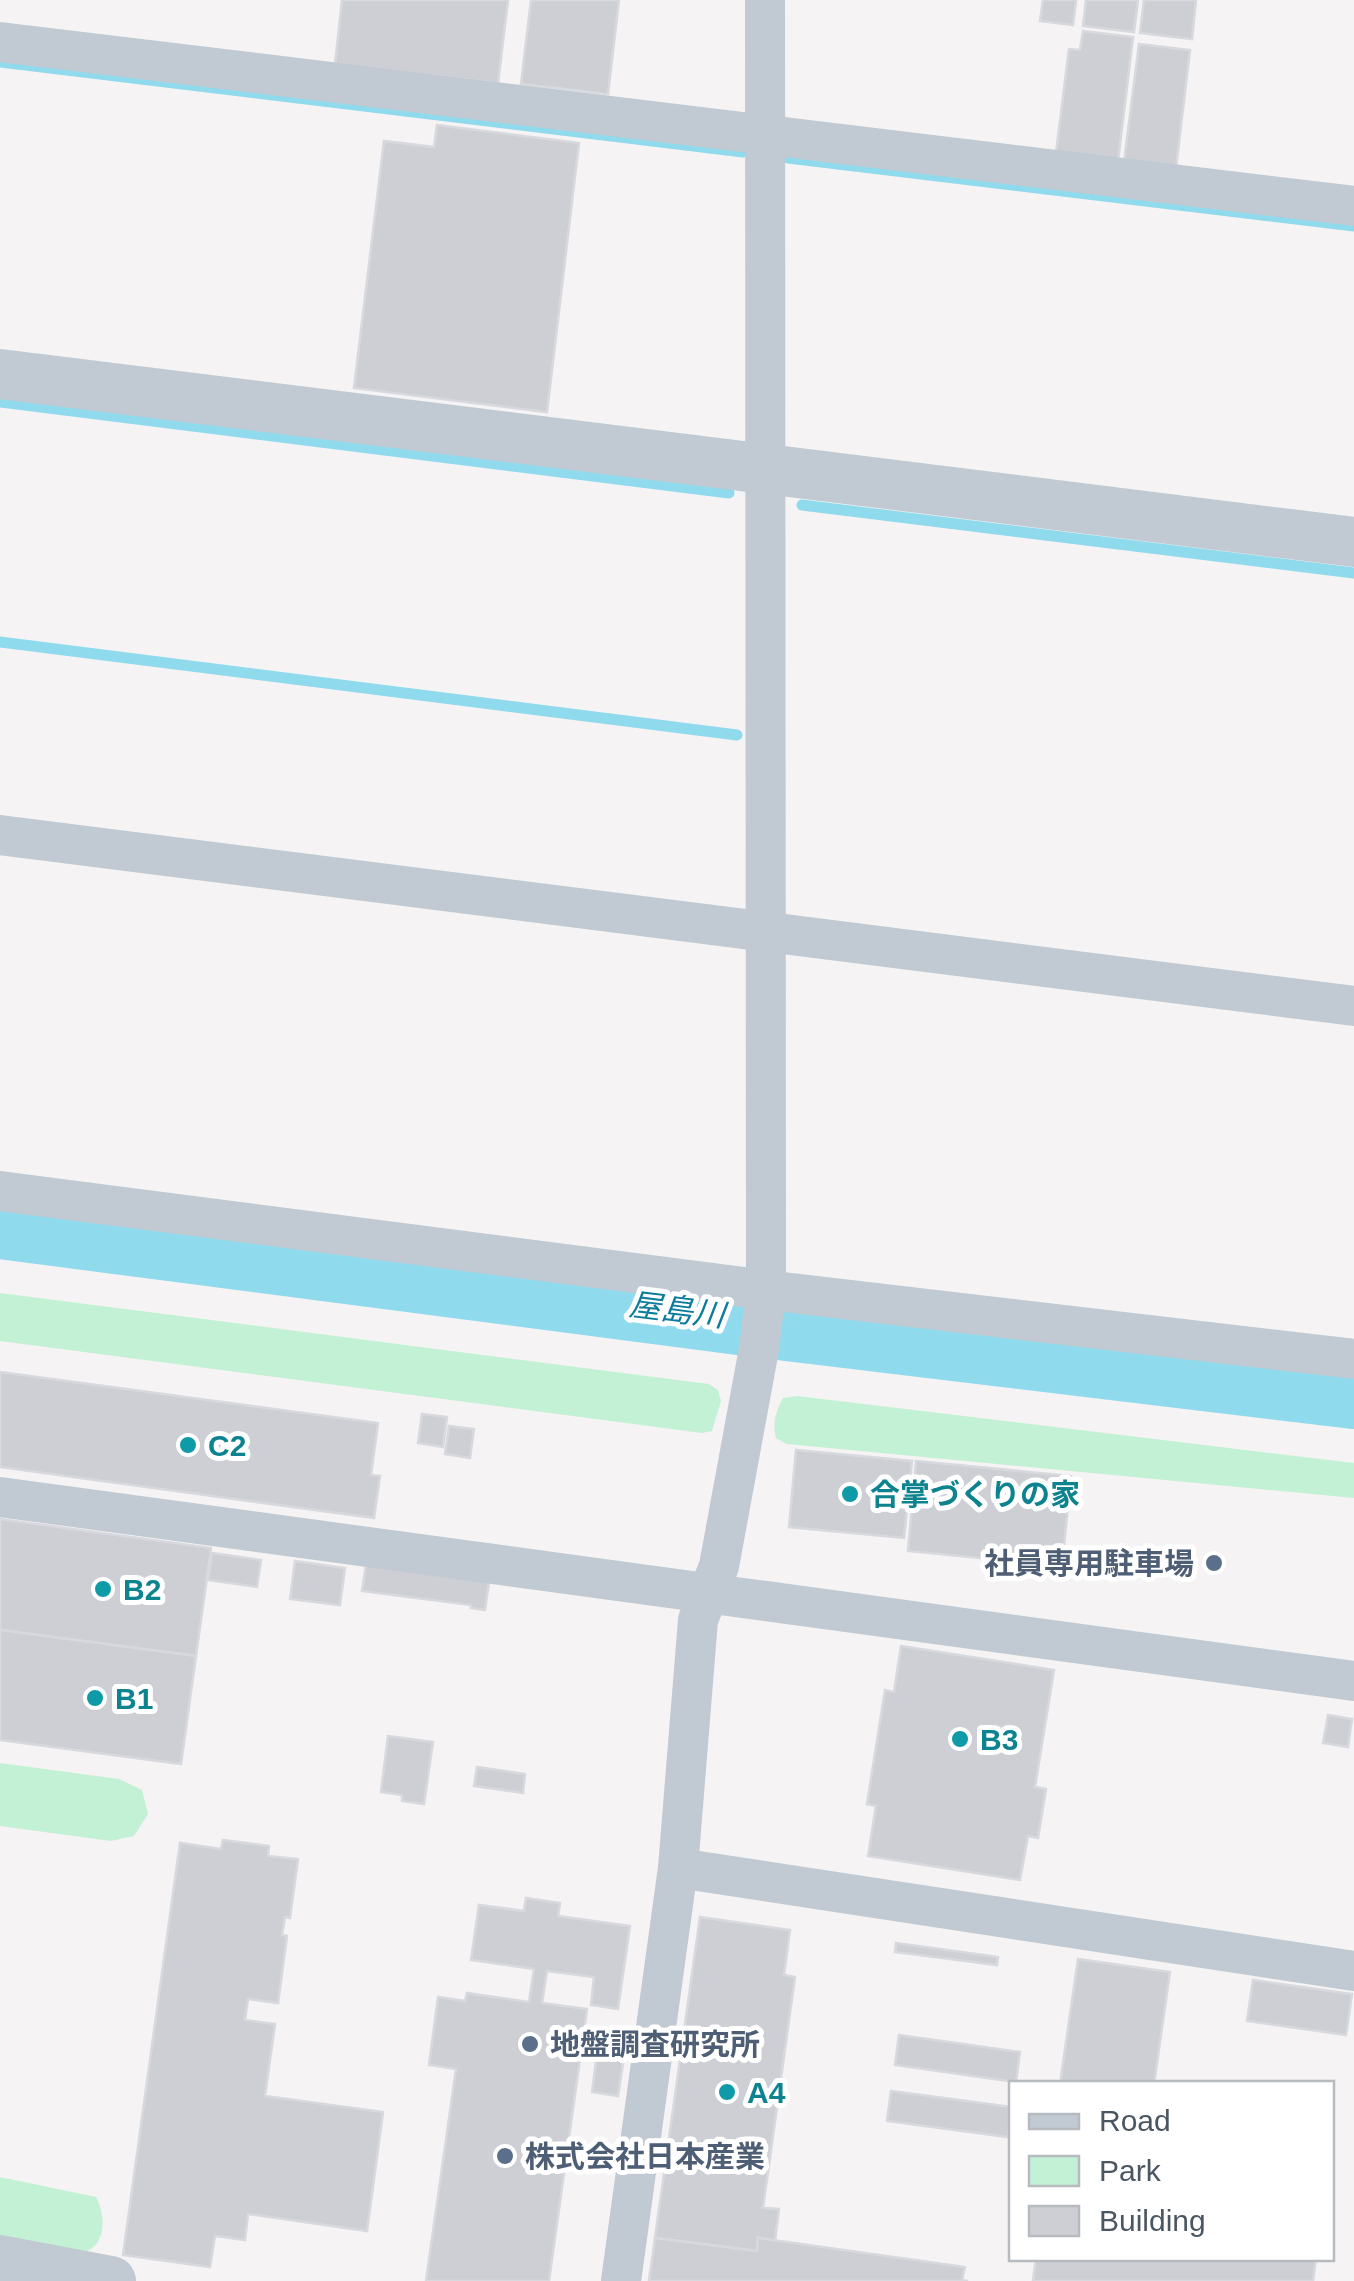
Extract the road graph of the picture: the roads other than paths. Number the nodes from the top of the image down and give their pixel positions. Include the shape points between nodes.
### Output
1 (765, 0) edge
2 (0, 42) edge
3 (766, 135) junction
4 (1354, 206) edge
5 (0, 374) edge
6 (766, 469) junction
7 (1354, 542) edge
8 (0, 835) edge
9 (766, 932) junction
10 (1354, 1006) edge
11 (0, 1192) edge
12 (766, 1294) junction
13 (1354, 1358) edge
14 (0, 1497) edge
15 (709, 1593) junction
16 (1354, 1681) edge
17 (678, 1868) junction
18 (1354, 1971) edge
19 (0, 2260) edge
20 (111, 2281) edge
21 (621, 2281) edge

1 - 3 street
2 - 3 street
3 - 4 street
3 - 6 street
5 - 6 street
6 - 7 street
6 - 9 street
8 - 9 street
9 - 10 street
9 - 12 street
11 - 12 street
12 - 13 street
12 - 15 street
14 - 15 street
15 - 16 street
15 - 17 street via 698,1620
17 - 18 street
17 - 21 street
19 - 20 street

